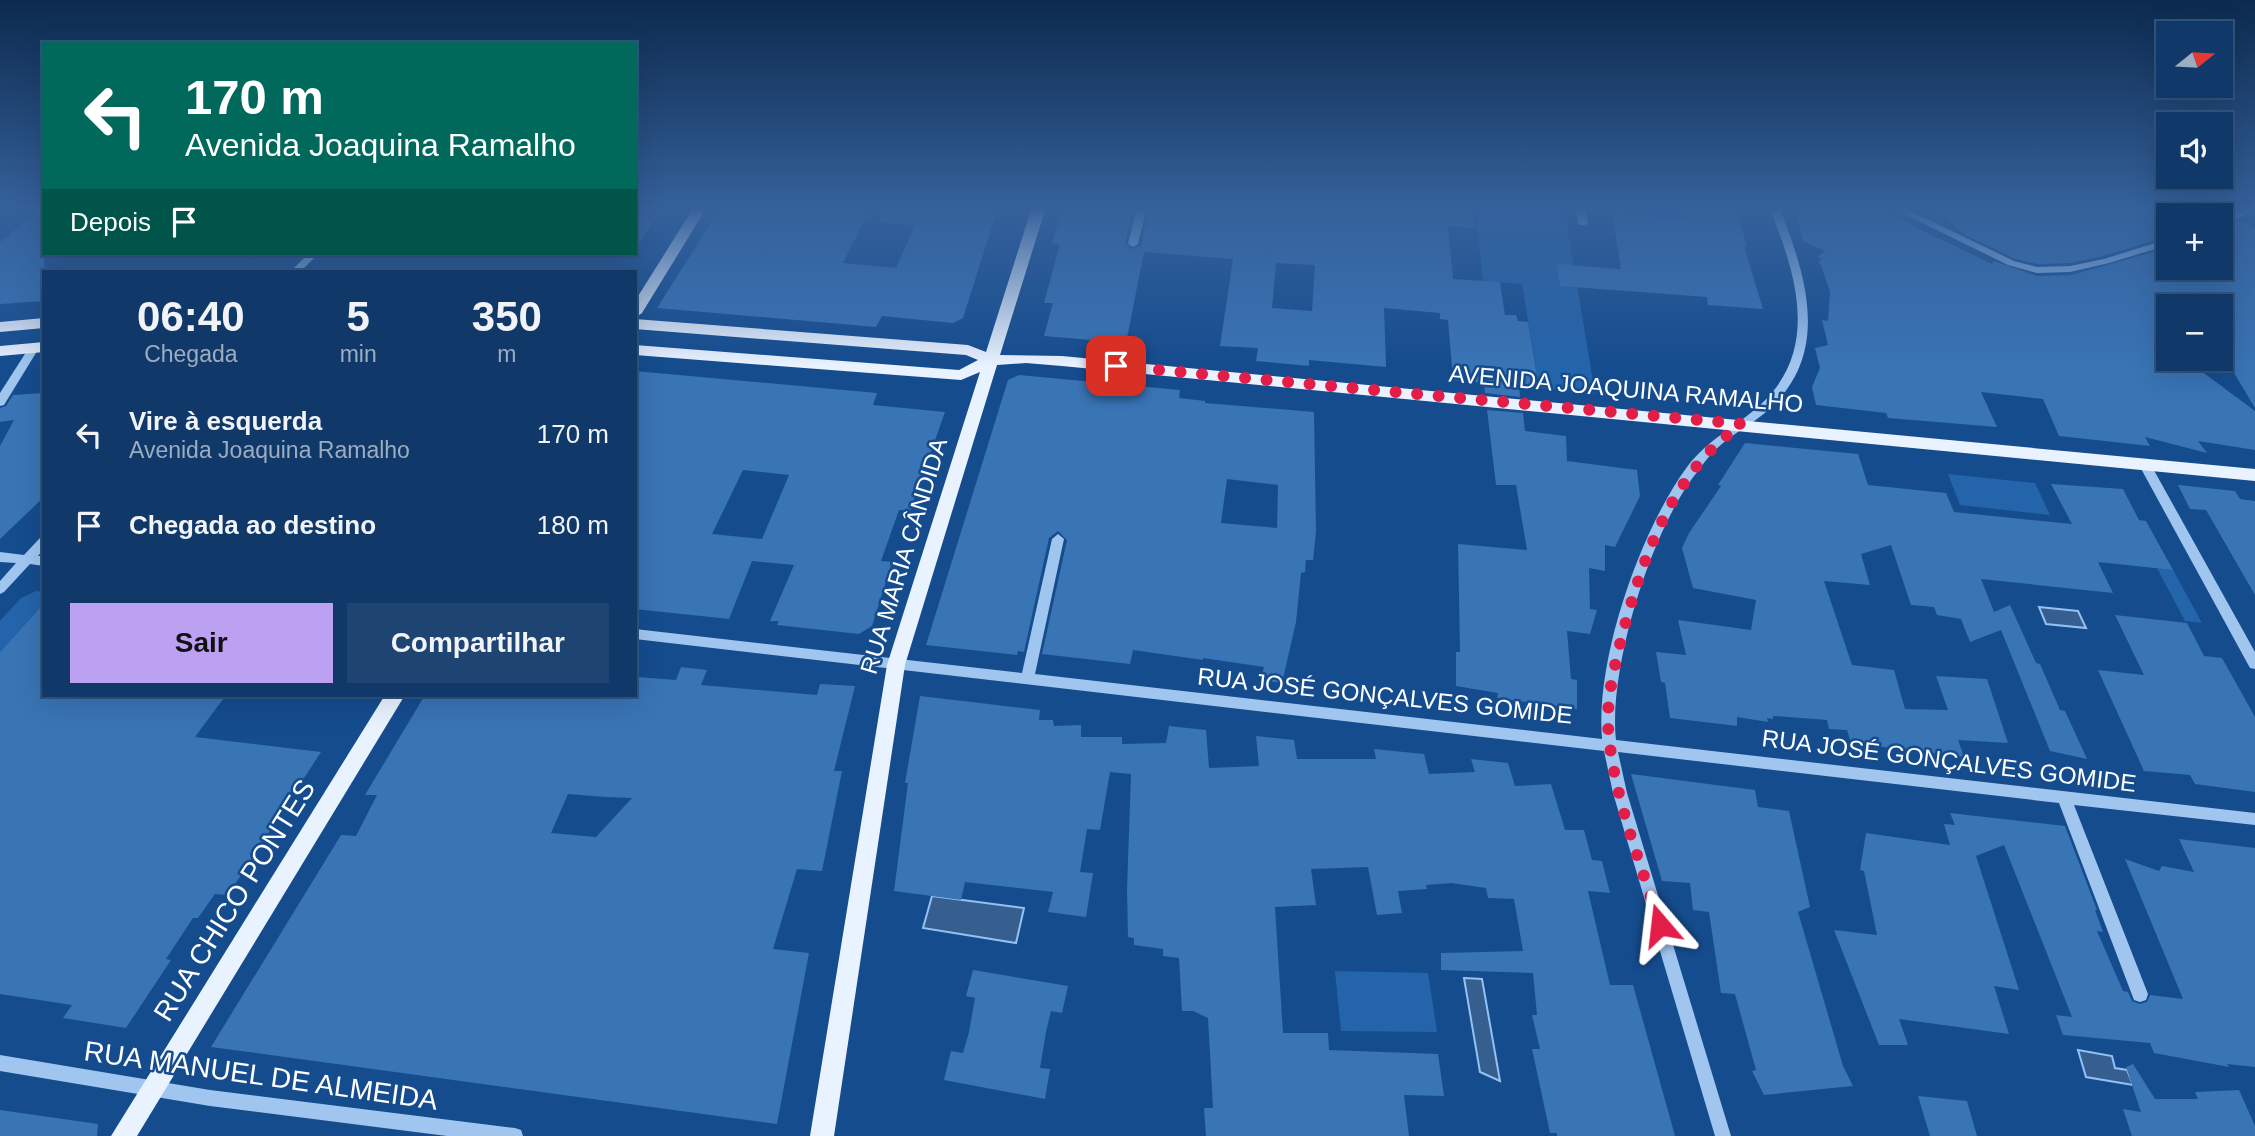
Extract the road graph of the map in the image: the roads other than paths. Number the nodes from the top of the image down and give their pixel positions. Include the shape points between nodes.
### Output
1 (667, 260) edge
2 (1022, 260) edge
3 (1791, 260) edge
4 (2007, 260) edge
5 (2109, 260) edge
6 (637, 310) edge
7 (42, 323) edge
8 (637, 324) edge
9 (0, 327) edge
10 (39, 348) edge
11 (637, 350) edge
12 (0, 351) edge
13 (991, 360) junction
14 (0, 402) edge
15 (1742, 424) junction
16 (2146, 465) junction
17 (2255, 475) edge
18 (1058, 539) dead end
19 (42, 543) edge
20 (0, 557) edge
21 (28, 559) junction
22 (42, 561) edge
23 (0, 589) edge
24 (637, 634) edge
25 (2255, 664) edge
26 (896, 665) junction
27 (1027, 680) junction
28 (395, 697) edge
29 (1610, 744) junction
30 (2064, 797) junction
31 (2255, 819) edge
32 (2140, 994) dead end
33 (0, 1063) edge
34 (152, 1088) junction
35 (123, 1136) edge
36 (515, 1136) edge
37 (822, 1136) edge
38 (1723, 1136) edge

1 - 6 main road
2 - 13 main road, RUA MARIA CÂNDIDA
3 - 15 street via 1804,330 1794,365 1768,405
4 - 5 street via 2037,270 2070,269
7 - 9 main road
8 - 13 main road, AVENIDA JOAQUINA RAMALHO via 968,350
10 - 12 main road
10 - 14 street
11 - 13 main road, AVENIDA JOAQUINA RAMALHO via 961,375
13 - 15 main road, AVENIDA JOAQUINA RAMALHO via 1062,361
13 - 26 main road, RUA MARIA CÂNDIDA
15 - 16 main road, AVENIDA JOAQUINA RAMALHO
15 - 29 street via 1700,460 1651,544 1615,668
16 - 17 main road, AVENIDA JOAQUINA RAMALHO
16 - 25 street
18 - 27 street
19 - 21 street
20 - 21 street
21 - 22 street
21 - 23 street
24 - 26 street, RUA JOSÉ GONÇALVES GOMIDE
26 - 27 street, RUA JOSÉ GONÇALVES GOMIDE
26 - 37 main road, RUA MARIA CÂNDIDA
27 - 29 street, RUA JOSÉ GONÇALVES GOMIDE
28 - 34 main road, RUA CHICO PONTES
29 - 30 street, RUA JOSÉ GONÇALVES GOMIDE
29 - 38 street via 1620,793
30 - 31 street, RUA JOSÉ GONÇALVES GOMIDE
30 - 32 street
33 - 34 street, RUA MANUEL DE ALMEIDA
34 - 35 main road, RUA CHICO PONTES
34 - 36 street, RUA MANUEL DE ALMEIDA

